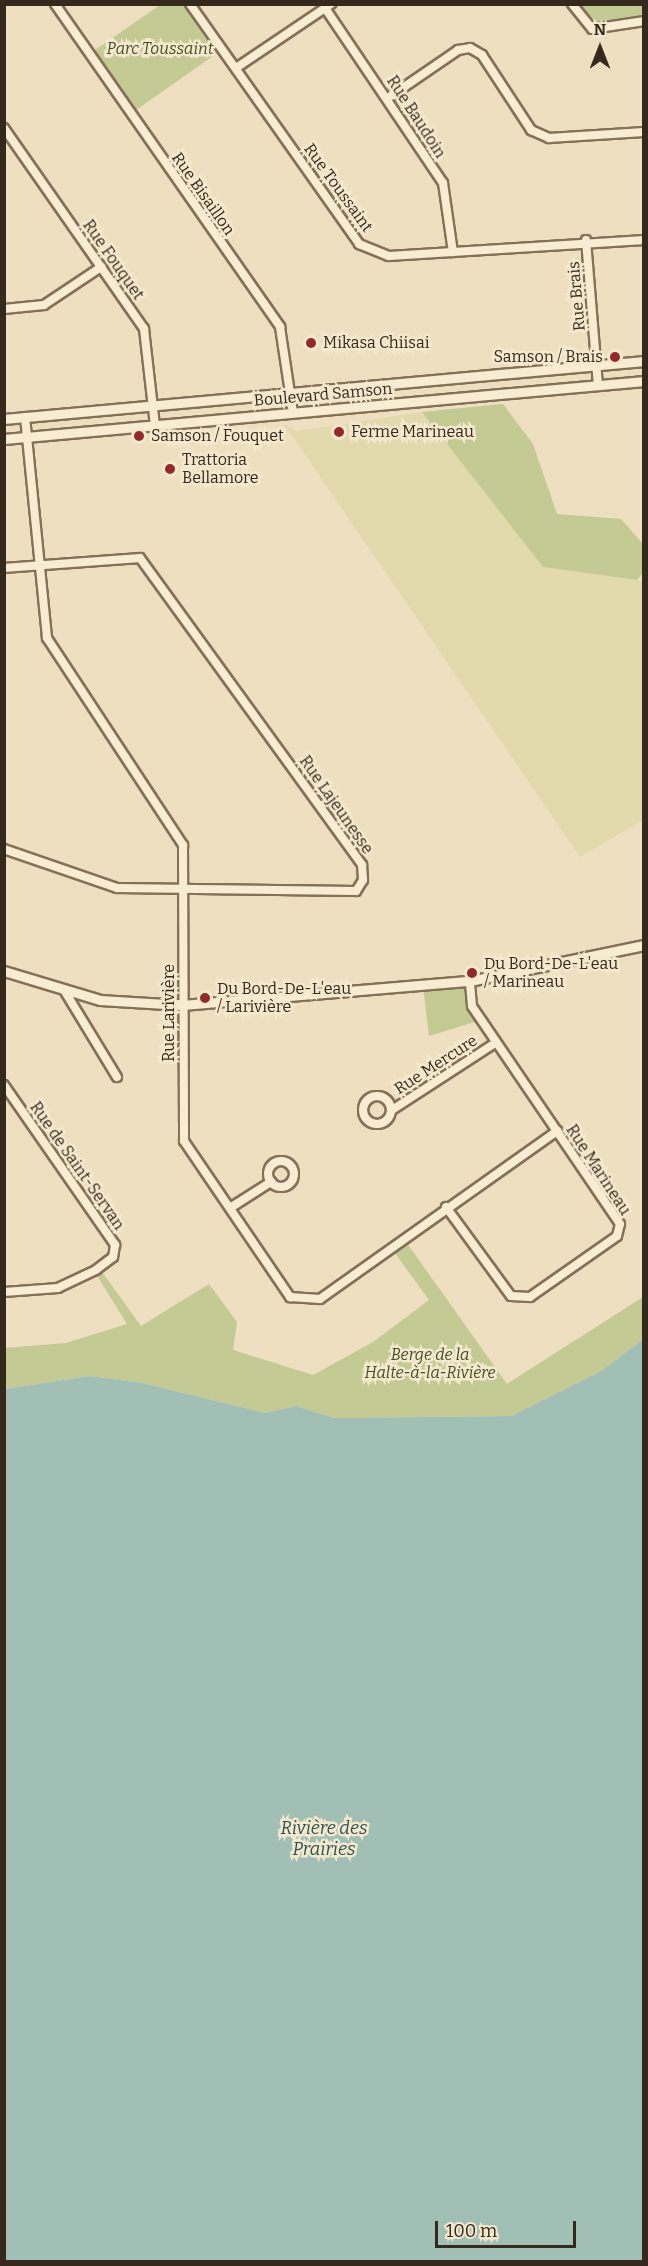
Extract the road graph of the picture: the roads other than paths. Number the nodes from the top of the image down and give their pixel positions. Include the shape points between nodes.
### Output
1 (55, 4) edge
2 (190, 4) edge
3 (572, 4) edge
4 (328, 6) edge
5 (644, 21) edge
6 (236, 68) junction
7 (388, 98) junction
8 (4, 128) edge
9 (644, 132) edge
10 (586, 240) junction
11 (644, 240) edge
12 (453, 252) junction
13 (101, 267) junction
14 (4, 309) edge
15 (644, 361) edge
16 (597, 365) junction
17 (644, 381) edge
18 (598, 385) junction
19 (291, 393) junction
20 (153, 405) junction
21 (293, 413) junction
22 (25, 417) junction
23 (4, 419) edge
24 (155, 425) junction
25 (26, 436) junction
26 (4, 439) edge
27 (38, 565) junction
28 (4, 568) edge
29 (4, 849) edge
30 (183, 892) junction
31 (644, 945) edge
32 (4, 971) edge
33 (470, 981) junction
34 (64, 990) junction
35 (182, 1005) junction
36 (495, 1043) junction
37 (117, 1077) dead end
38 (4, 1085) edge
39 (392, 1110) dead end
40 (557, 1131) junction
41 (271, 1182) dead end
42 (230, 1208) junction
43 (446, 1208) junction
44 (4, 1292) edge

1 - 19 street, Rue Bisaillon via 280,327
2 - 6 street, Rue Toussaint
3 - 5 street via 592,29
4 - 6 street
4 - 7 street, Rue Baudoin
6 - 12 street, Rue Toussaint via 359,244 389,256
7 - 9 street via 458,50 470,48 482,55 531,130 581,139
7 - 12 street, Rue Baudoin via 443,183
8 - 13 street, Rue Fouquet
10 - 11 street, Rue Toussaint
10 - 12 street, Rue Toussaint
10 - 16 street, Rue Brais
13 - 14 street via 44,305
13 - 20 street, Rue Fouquet via 144,329
15 - 16 street, Boulevard Samson
16 - 18 street, Rue Brais
16 - 19 street, Boulevard Samson
17 - 18 street, Boulevard Samson
18 - 21 street, Boulevard Samson
19 - 20 street, Boulevard Samson
19 - 21 street, Rue Bisaillon
20 - 22 street, Boulevard Samson
20 - 24 street, Rue Fouquet
21 - 24 street, Boulevard Samson
22 - 23 street, Boulevard Samson
22 - 25 street, Rue Larivière
24 - 25 street, Boulevard Samson
25 - 26 street, Boulevard Samson
25 - 27 street, Rue Larivière
27 - 28 street, Rue Lajeunesse
27 - 30 street, Rue Larivière via 51,649 170,818 183,845
27 - 30 street, Rue Lajeunesse via 140,558 355,856 363,880 356,891
29 - 30 street, Rue Lajeunesse via 117,888
30 - 35 street, Rue Larivière
31 - 33 street
32 - 34 street
33 - 35 street
33 - 36 street, Rue Marineau via 472,1006
34 - 35 street via 100,1000
34 - 37 street
35 - 42 street, Rue Larivière via 184,1141
36 - 39 street, Rue Mercure
36 - 40 street, Rue Marineau
38 - 44 street, Rue de Saint-Servan via 115,1245 113,1257 96,1270 58,1288
40 - 43 street, Rue Larivière
40 - 43 street, Rue Marineau via 620,1224 617,1236 530,1297 511,1296
41 - 42 street
42 - 43 street, Rue Larivière via 290,1297 299,1302 320,1299

